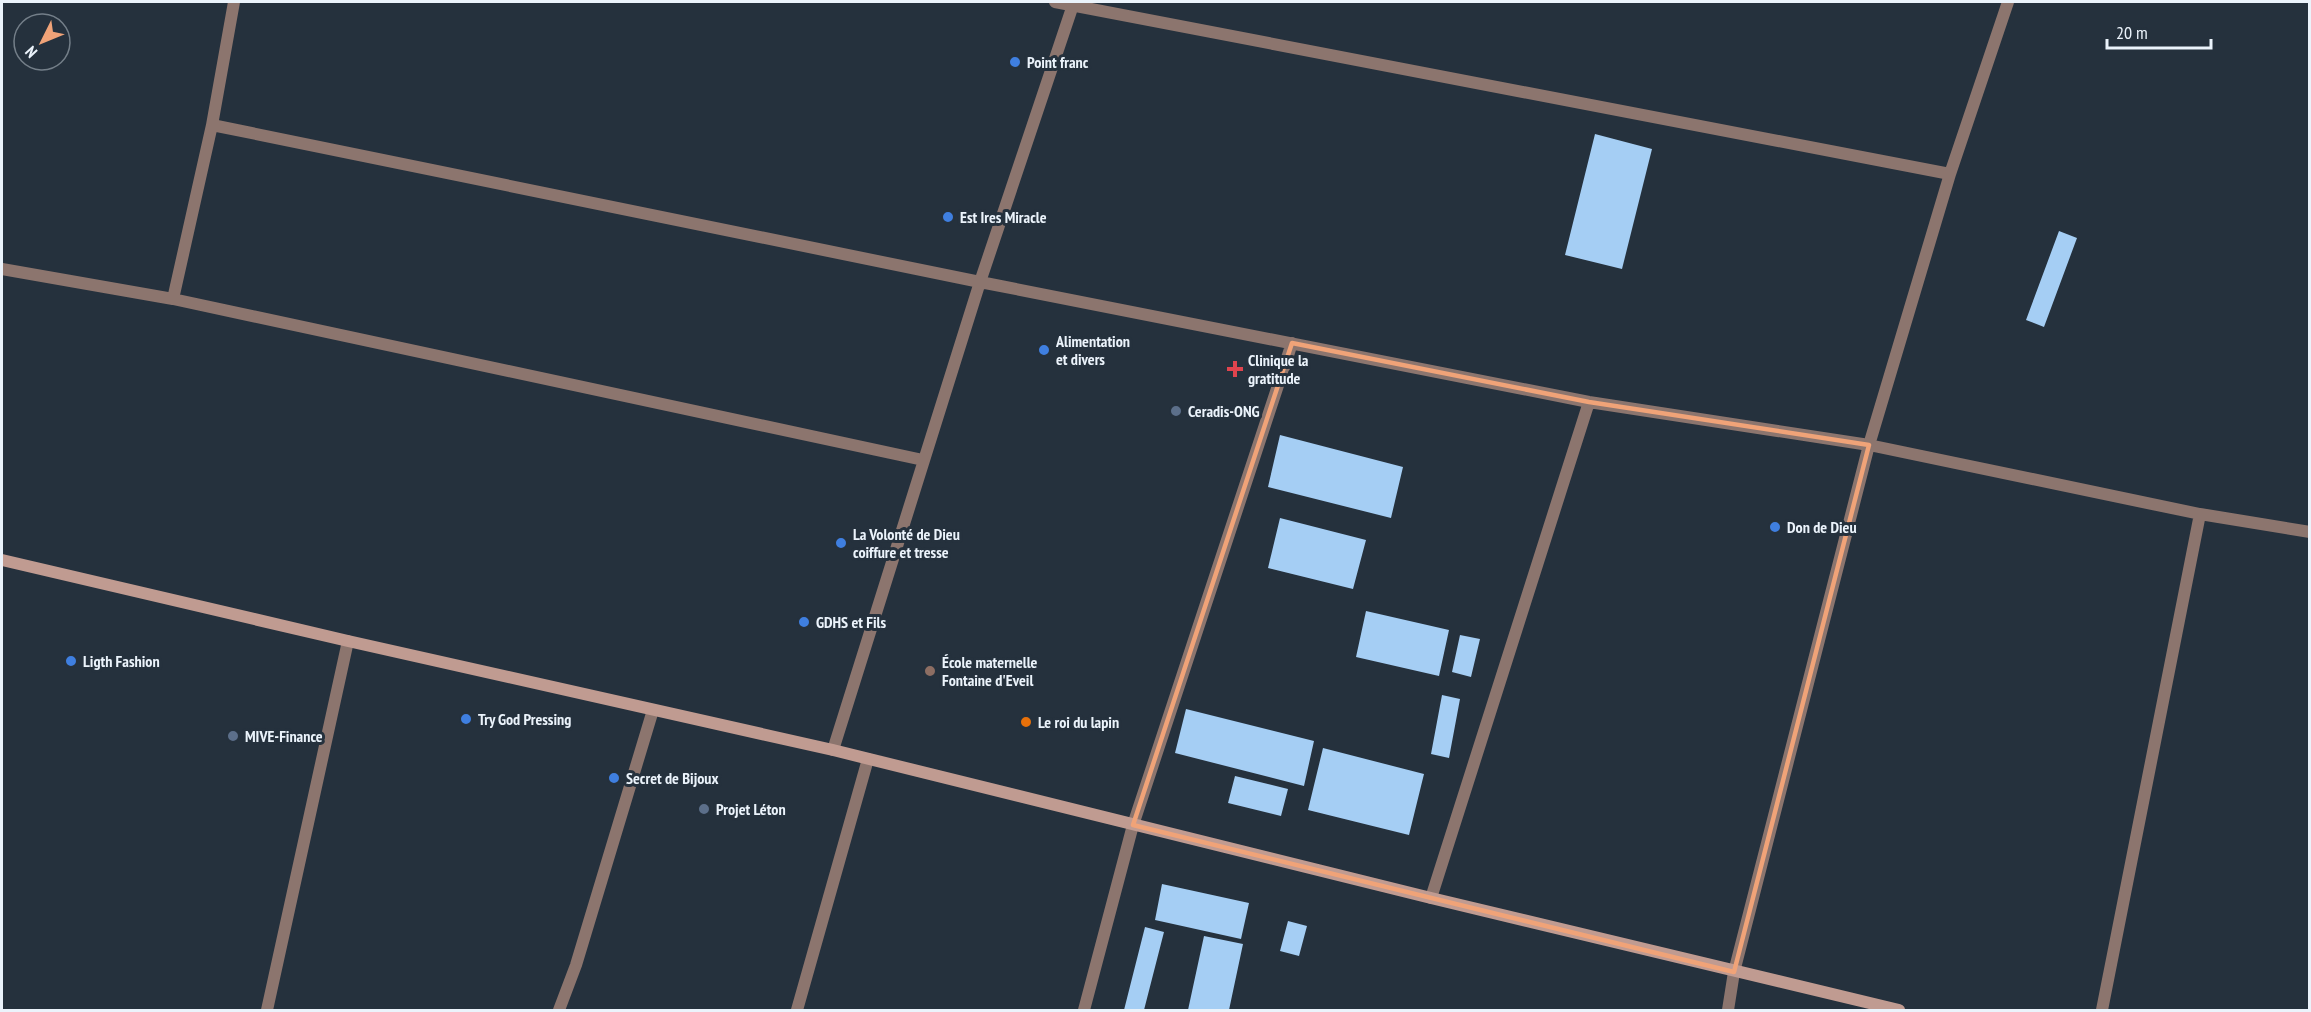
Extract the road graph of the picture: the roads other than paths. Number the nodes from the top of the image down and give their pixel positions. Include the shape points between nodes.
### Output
1 (234, 2) edge
2 (1055, 2) edge
3 (2008, 2) edge
4 (1074, 3) edge
5 (212, 125) junction
6 (1950, 174) junction
7 (2, 268) edge
8 (980, 282) junction
9 (173, 299) junction
10 (1292, 343) junction
11 (1589, 402) junction
12 (1869, 445) junction
13 (923, 460) junction
14 (2200, 514) junction
15 (2310, 532) edge
16 (2, 560) edge
17 (348, 641) junction
18 (653, 710) junction
19 (833, 750) junction
20 (868, 759) junction
21 (1133, 825) junction
22 (1431, 898) junction
23 (1734, 972) junction
24 (267, 1011) edge
25 (559, 1011) edge
26 (797, 1011) edge
27 (1084, 1011) edge
28 (1728, 1011) edge
29 (1899, 1011) edge
30 (2102, 1011) edge

1 - 5 street
2 - 4 street
3 - 6 street
4 - 6 street
4 - 8 street
5 - 8 street
5 - 9 street
6 - 12 street
7 - 9 street
8 - 10 street
8 - 13 street
9 - 13 street
10 - 11 street
10 - 21 street
11 - 12 street
11 - 22 street
12 - 14 street
12 - 23 street
13 - 19 street
14 - 15 street
14 - 30 street
16 - 17 main road
17 - 18 main road
17 - 24 street
18 - 19 main road
18 - 25 street
19 - 20 main road
20 - 21 main road
20 - 26 street
21 - 22 main road
21 - 27 street
22 - 23 main road
23 - 28 street
23 - 29 main road

